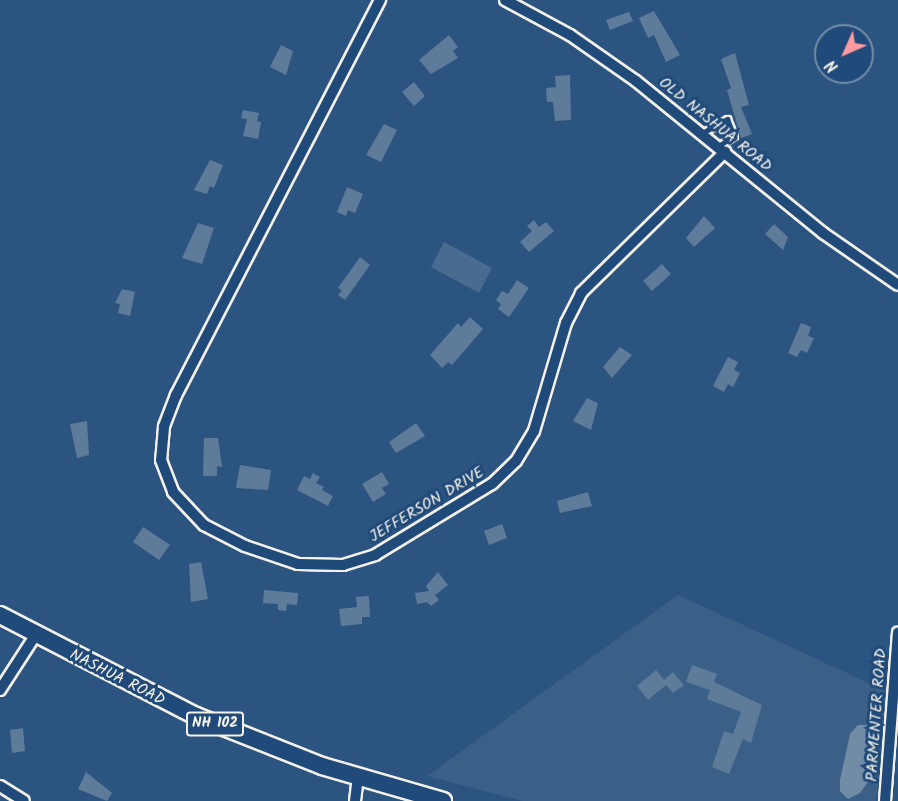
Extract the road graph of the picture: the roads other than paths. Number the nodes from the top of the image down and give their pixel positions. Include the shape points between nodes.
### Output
1 (380, 0) edge
2 (505, 0) edge
3 (702, 133) junction
4 (721, 149) junction
5 (898, 285) edge
6 (0, 615) edge
7 (898, 632) edge
8 (35, 636) junction
9 (0, 690) edge
10 (358, 778) junction
11 (0, 786) edge
12 (24, 801) edge
13 (356, 801) edge
14 (443, 801) edge
15 (885, 801) edge

1 - 4 street, JEFFERSON DRIVE via 176,395 164,427 161,460 173,492 204,525 245,546 298,564 343,565 375,555 492,484 516,461 534,431 566,323 581,293
2 - 3 street, OLD NASHUA ROAD via 600,54
3 - 4 street, OLD NASHUA ROAD
3 - 4 lane via 727,119 734,136
4 - 5 street, OLD NASHUA ROAD via 823,233
6 - 8 main road, NASHUA ROAD / NH 102
7 - 15 street, PARMENTER ROAD
8 - 9 street
8 - 10 main road, NASHUA ROAD / NH 102 via 196,716
10 - 13 street
10 - 14 main road, NASHUA ROAD / NH 102
11 - 12 street

